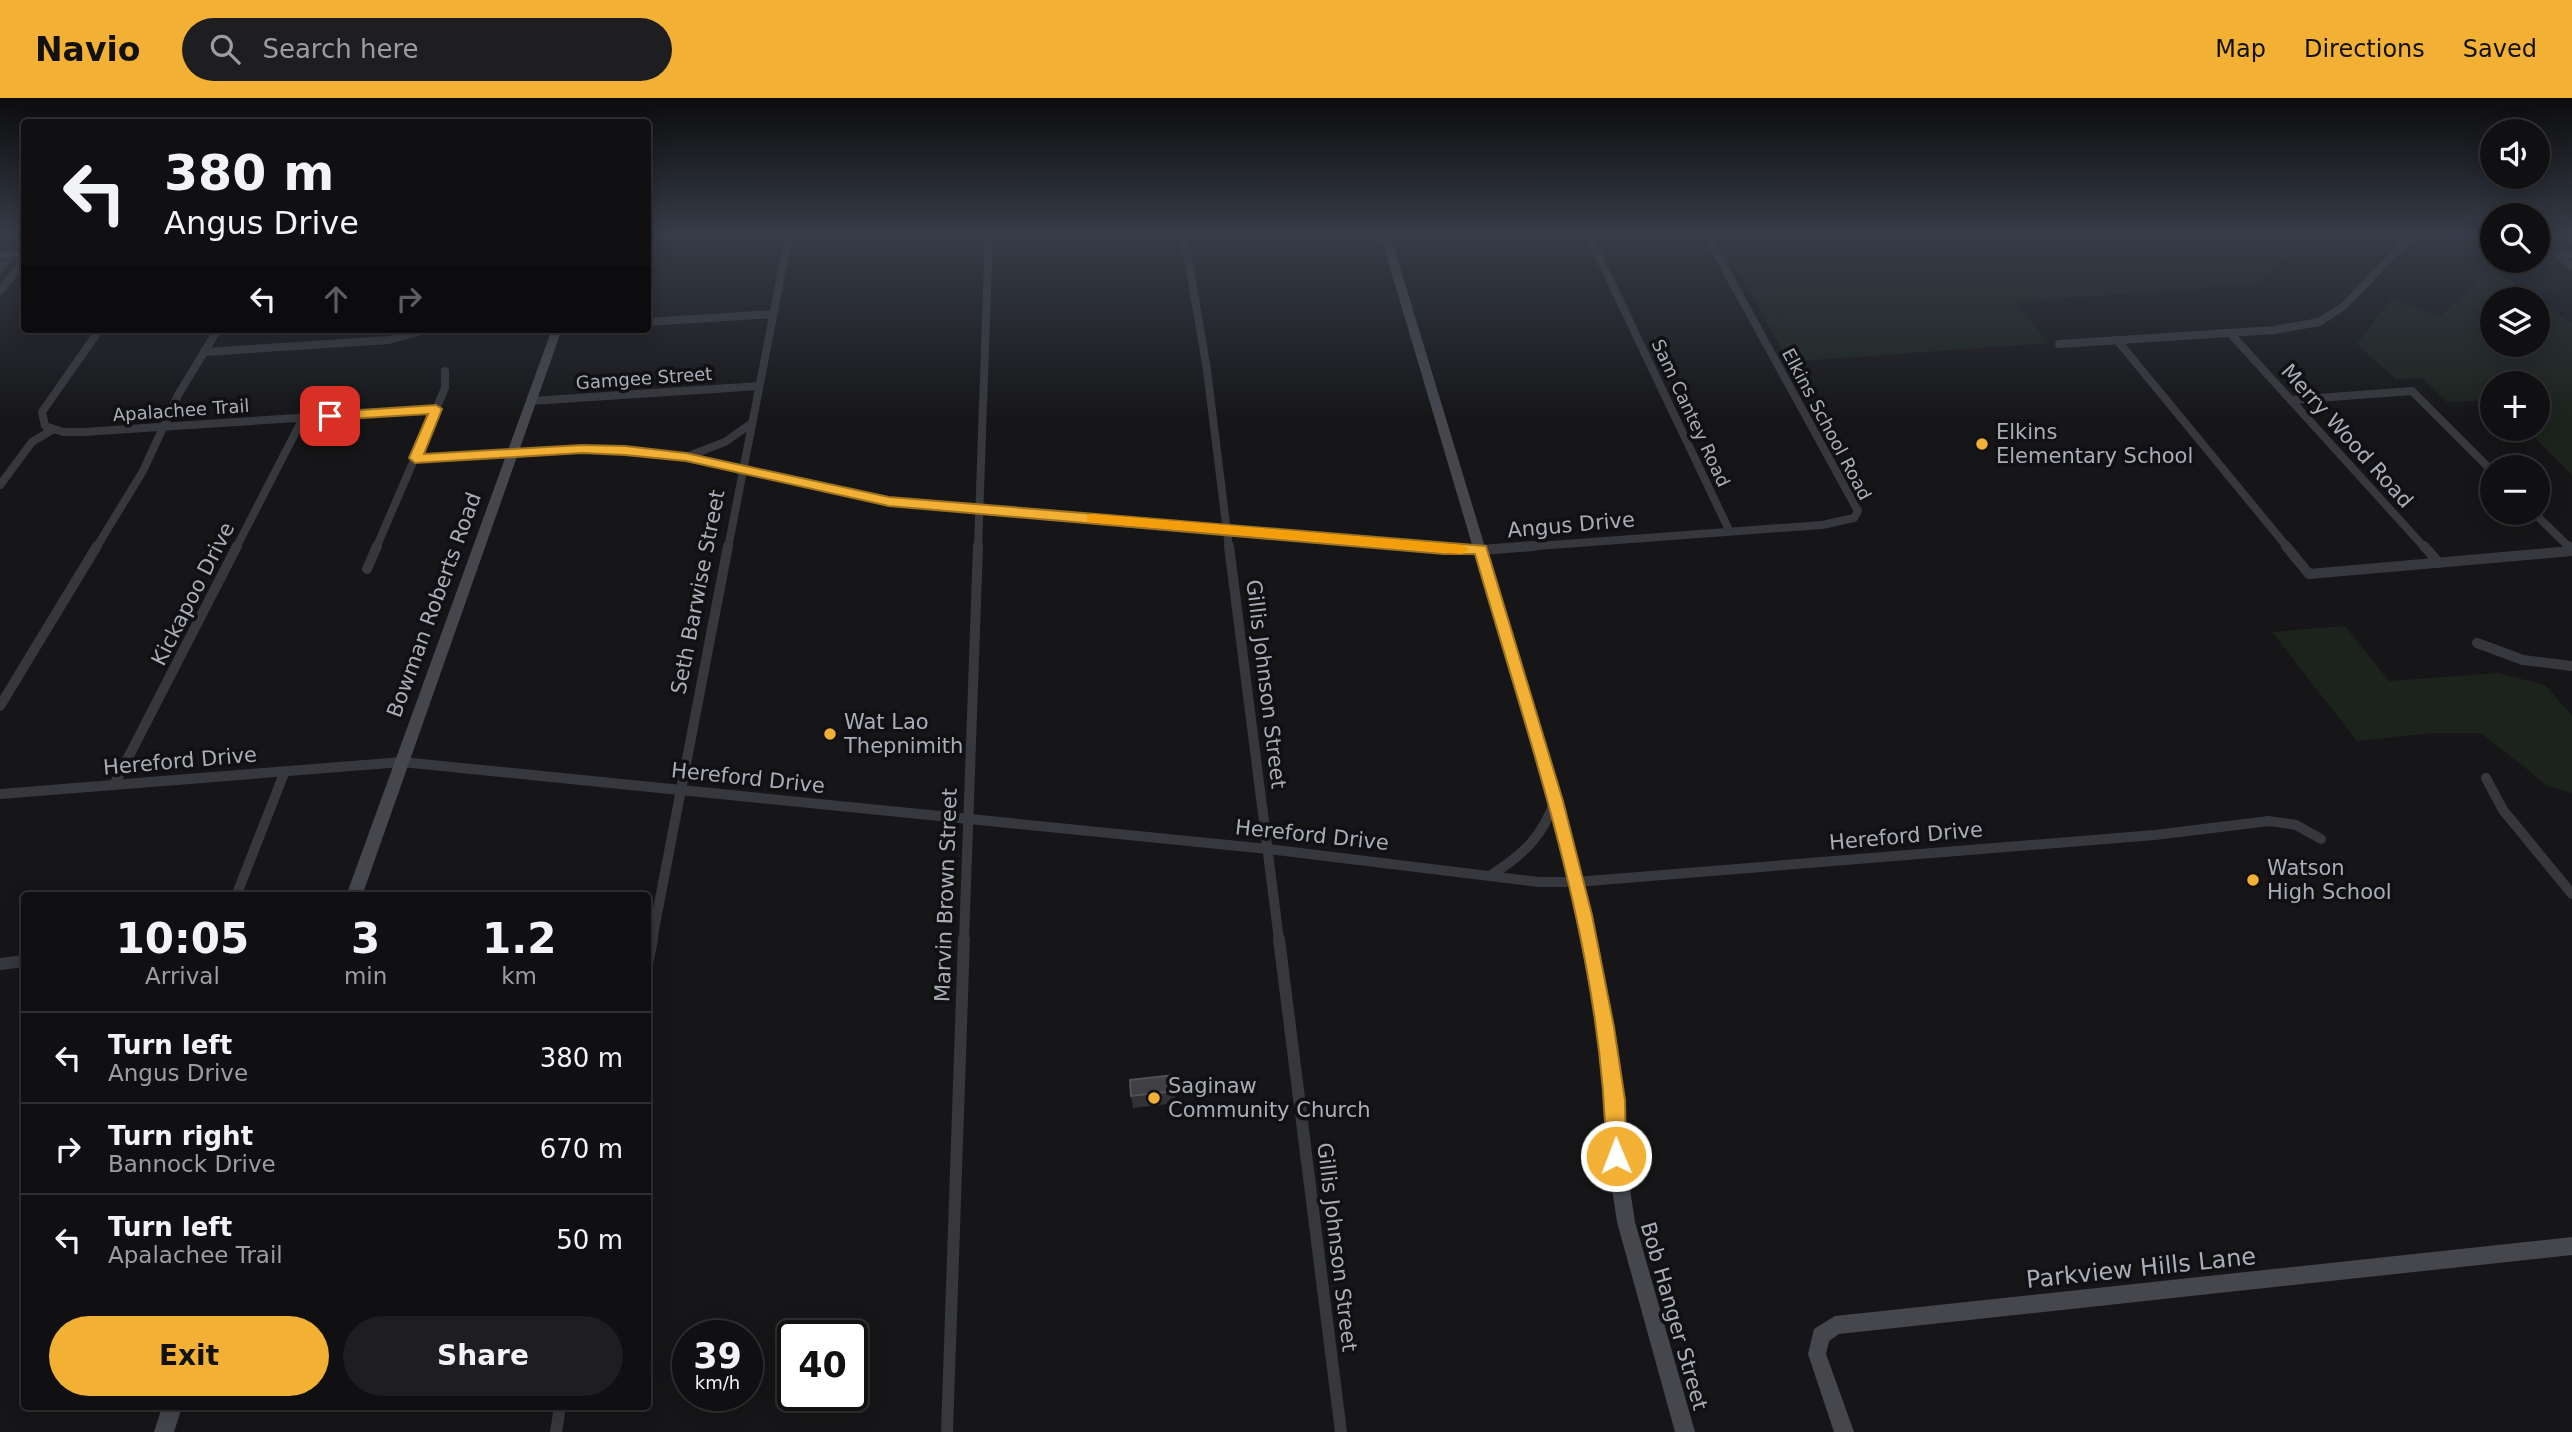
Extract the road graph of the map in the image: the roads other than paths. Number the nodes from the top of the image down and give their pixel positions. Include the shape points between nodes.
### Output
1 (777, 296) edge
2 (987, 296) edge
3 (1195, 296) edge
4 (1404, 296) edge
5 (1618, 296) edge
6 (1740, 296) edge
7 (2351, 296) edge
8 (773, 314) junction
9 (651, 322) edge
10 (97, 333) edge
11 (216, 333) edge
12 (414, 333) edge
13 (556, 333) edge
14 (2230, 333) junction
15 (2117, 340) junction
16 (2059, 344) dead end
17 (204, 352) junction
18 (445, 370) dead end
19 (759, 386) junction
20 (2291, 400) junction
21 (531, 401) junction
22 (436, 409) junction
23 (303, 418) junction
24 (752, 423) junction
25 (164, 427) junction
26 (52, 430) junction
27 (513, 452) junction
28 (686, 457) junction
29 (415, 458) junction
30 (2480, 459) edge
31 (743, 470) junction
32 (0, 485) edge
33 (979, 510) junction
34 (1854, 518) joint
35 (2546, 525) edge
36 (1227, 529) junction
37 (1729, 530) junction
38 (1481, 550) junction
39 (2572, 551) edge
40 (2439, 563) junction
41 (367, 569) dead end
42 (2477, 643) dead end
43 (2572, 666) edge
44 (0, 706) edge
45 (402, 762) junction
46 (285, 771) junction
47 (2486, 778) dead end
48 (114, 785) junction
49 (680, 790) junction
50 (0, 794) edge
51 (1555, 801) junction
52 (968, 820) junction
53 (2321, 839) dead end
54 (1268, 849) junction
55 (1491, 875) junction
56 (1576, 881) junction
57 (2568, 884) edge
58 (238, 892) edge
59 (355, 892) edge
60 (2572, 894) edge
61 (651, 943) edge
62 (21, 961) edge
63 (0, 964) edge
64 (2572, 1246) edge
65 (171, 1410) edge
66 (559, 1410) edge
67 (164, 1432) edge
68 (555, 1432) edge
69 (947, 1432) edge
70 (1341, 1432) edge
71 (1685, 1432) edge
72 (1844, 1432) edge

1 - 8 street, Seth Barwise Street
2 - 33 street, Marvin Brown Street
3 - 36 street, Gillis Johnson Street
4 - 38 street, Bob Hanger Street
5 - 37 street, Sam Cantey Road
6 - 34 street, Elkins School Road via 1858,511
7 - 14 street via 2319,322
8 - 9 street
8 - 19 street, Seth Barwise Street
10 - 26 street via 41,412 45,426
11 - 17 street
12 - 17 street via 389,340
13 - 21 street, Bowman Roberts Road
14 - 15 street
14 - 20 street, Merry Wood Road
15 - 16 street
15 - 40 street via 2309,574
17 - 25 street
18 - 22 street via 445,388
19 - 21 street, Gamgee Street
19 - 24 street, Seth Barwise Street
20 - 30 street via 2412,391
20 - 40 street, Merry Wood Road
21 - 27 street, Bowman Roberts Road
22 - 23 street, Apalachee Trail
22 - 29 street
23 - 25 street, Apalachee Trail
23 - 48 street, Kickapoo Drive
24 - 28 street via 725,442
24 - 31 street, Seth Barwise Street
25 - 26 street, Apalachee Trail
25 - 44 street via 143,471
26 - 32 street via 32,442
27 - 28 street, Angus Drive via 582,449
27 - 29 street, Angus Drive
27 - 45 street, Bowman Roberts Road
28 - 31 street, Angus Drive
29 - 41 street
31 - 33 street, Angus Drive via 870,499
31 - 49 street, Seth Barwise Street
33 - 36 street, Angus Drive
33 - 52 street, Marvin Brown Street
34 - 37 street, Angus Drive via 1840,523
35 - 39 street
36 - 38 street, Angus Drive
36 - 54 street, Gillis Johnson Street
37 - 38 street, Angus Drive
38 - 51 street, Bob Hanger Street
39 - 40 street
42 - 43 street via 2535,664
45 - 46 street, Hereford Drive
45 - 49 street, Hereford Drive
45 - 59 street, Bowman Roberts Road
46 - 48 street, Hereford Drive
46 - 58 street
47 - 57 street via 2503,810
48 - 50 street, Hereford Drive
49 - 52 street, Hereford Drive
49 - 61 street, Seth Barwise Street
51 - 55 street via 1531,849
51 - 56 street, Bob Hanger Street
52 - 54 street, Hereford Drive
52 - 69 street, Marvin Brown Street
53 - 56 street, Hereford Drive via 2296,825 2269,821 2141,836
54 - 55 street, Hereford Drive
54 - 70 street, Gillis Johnson Street
55 - 56 street, Hereford Drive via 1539,882
56 - 71 street, Bob Hanger Street via 1605,1027 1626,1222
57 - 60 street
62 - 63 street
64 - 72 street, Parkview Hills Lane via 1835,1325 1821,1336 1817,1353
65 - 67 street
66 - 68 street

